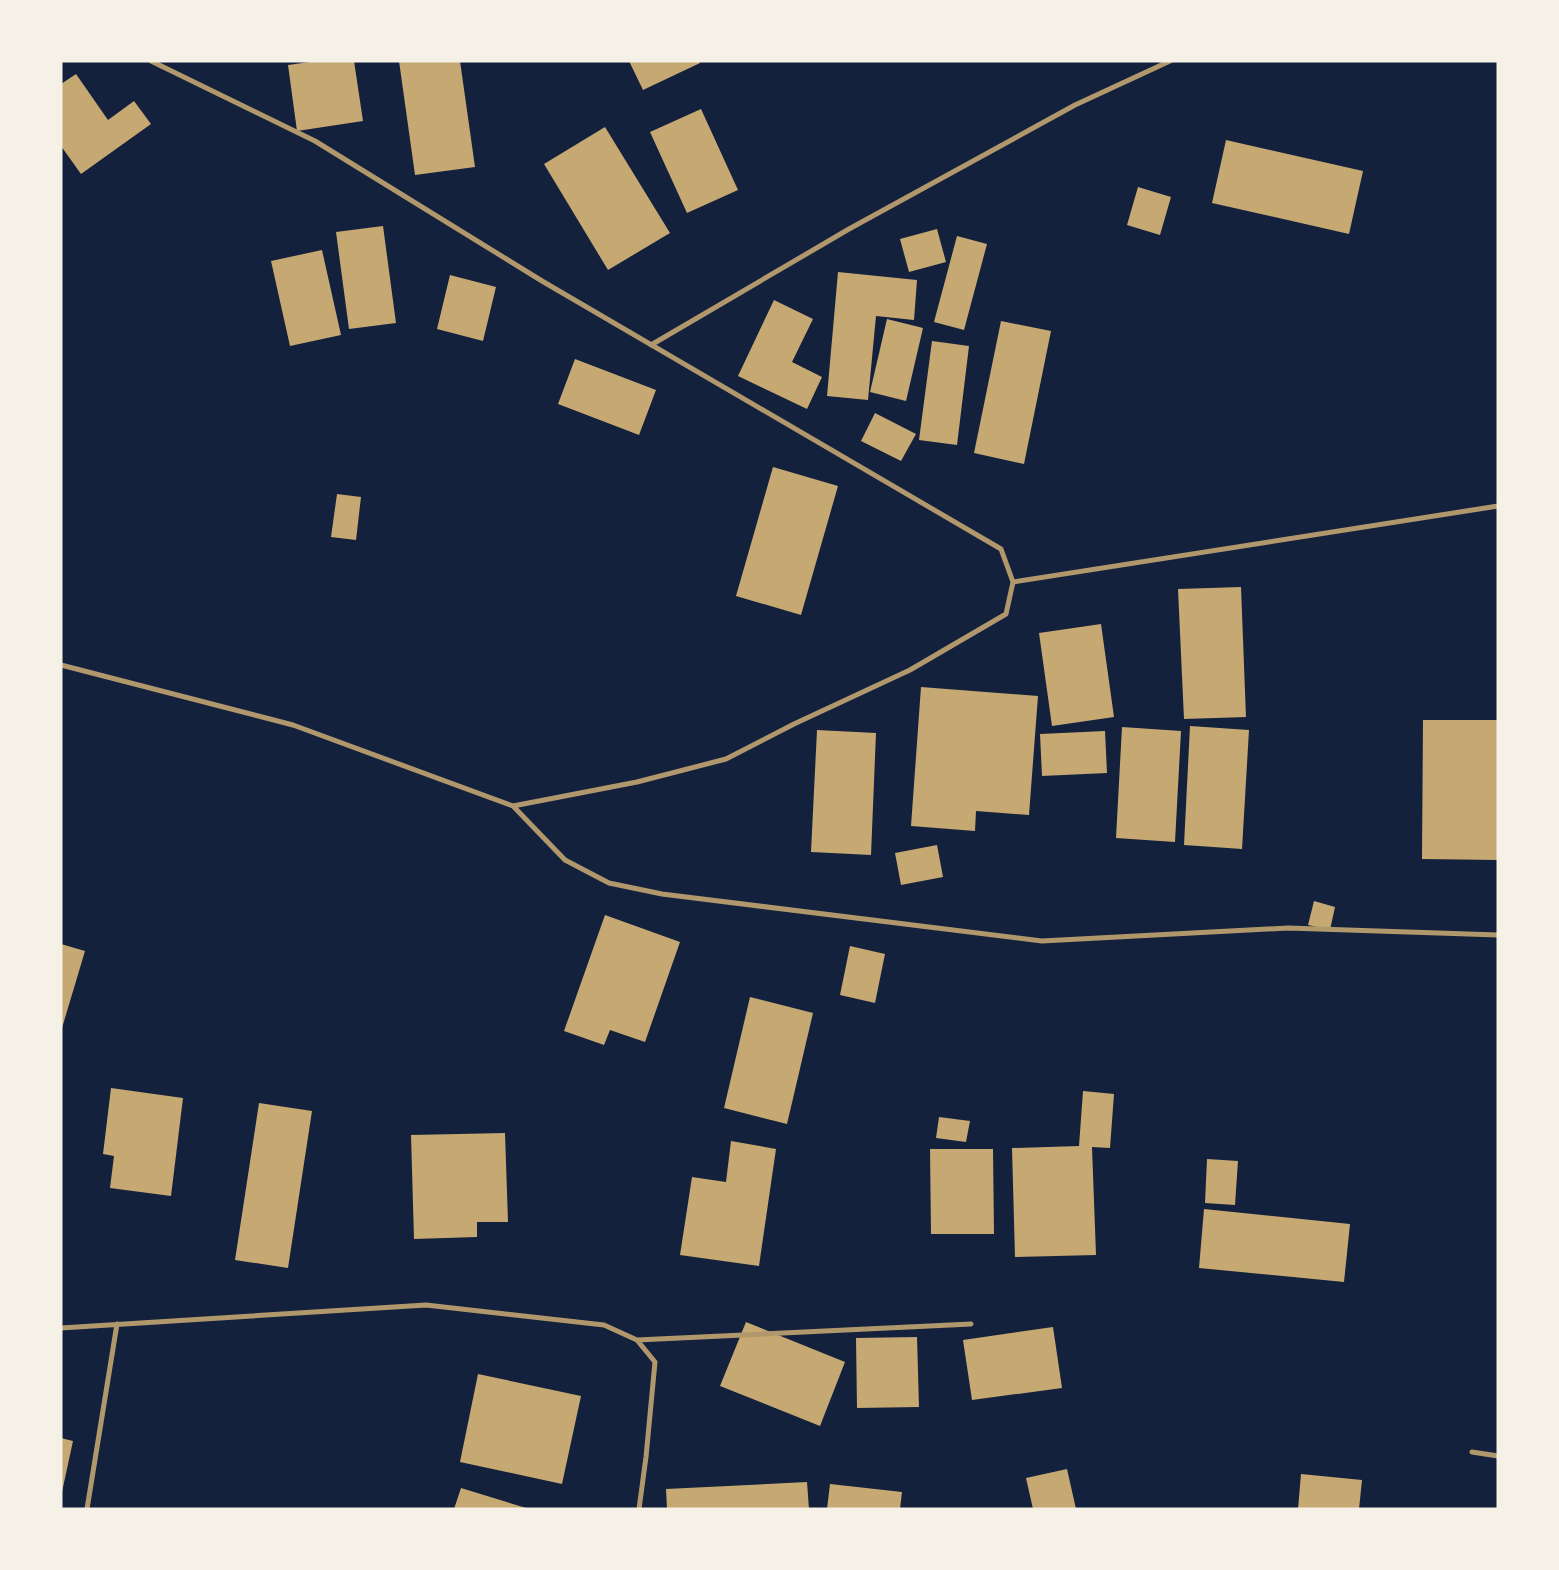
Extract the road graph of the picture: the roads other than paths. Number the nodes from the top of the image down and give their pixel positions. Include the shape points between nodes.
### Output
1 (151, 61) edge
2 (1170, 61) edge
3 (651, 345) junction
4 (1498, 506) edge
5 (1013, 582) junction
6 (61, 665) edge
7 (514, 806) junction
8 (1498, 934) edge
9 (117, 1324) junction
10 (971, 1324) dead end
11 (61, 1328) edge
12 (637, 1340) junction
13 (1472, 1452) dead end
14 (1498, 1456) edge
15 (87, 1509) edge
16 (639, 1509) edge

1 - 3 street via 315,141 542,282
2 - 3 street via 1075,105 884,210
3 - 5 street via 1001,549
4 - 5 street
5 - 7 street via 1006,614 910,670 726,758 637,782
6 - 7 street via 293,725
7 - 8 street via 565,860 609,883 662,894 1042,941 1288,928
9 - 11 street
9 - 12 street via 426,1305 604,1325
9 - 15 street
10 - 12 street
12 - 16 street via 654,1362
13 - 14 street

